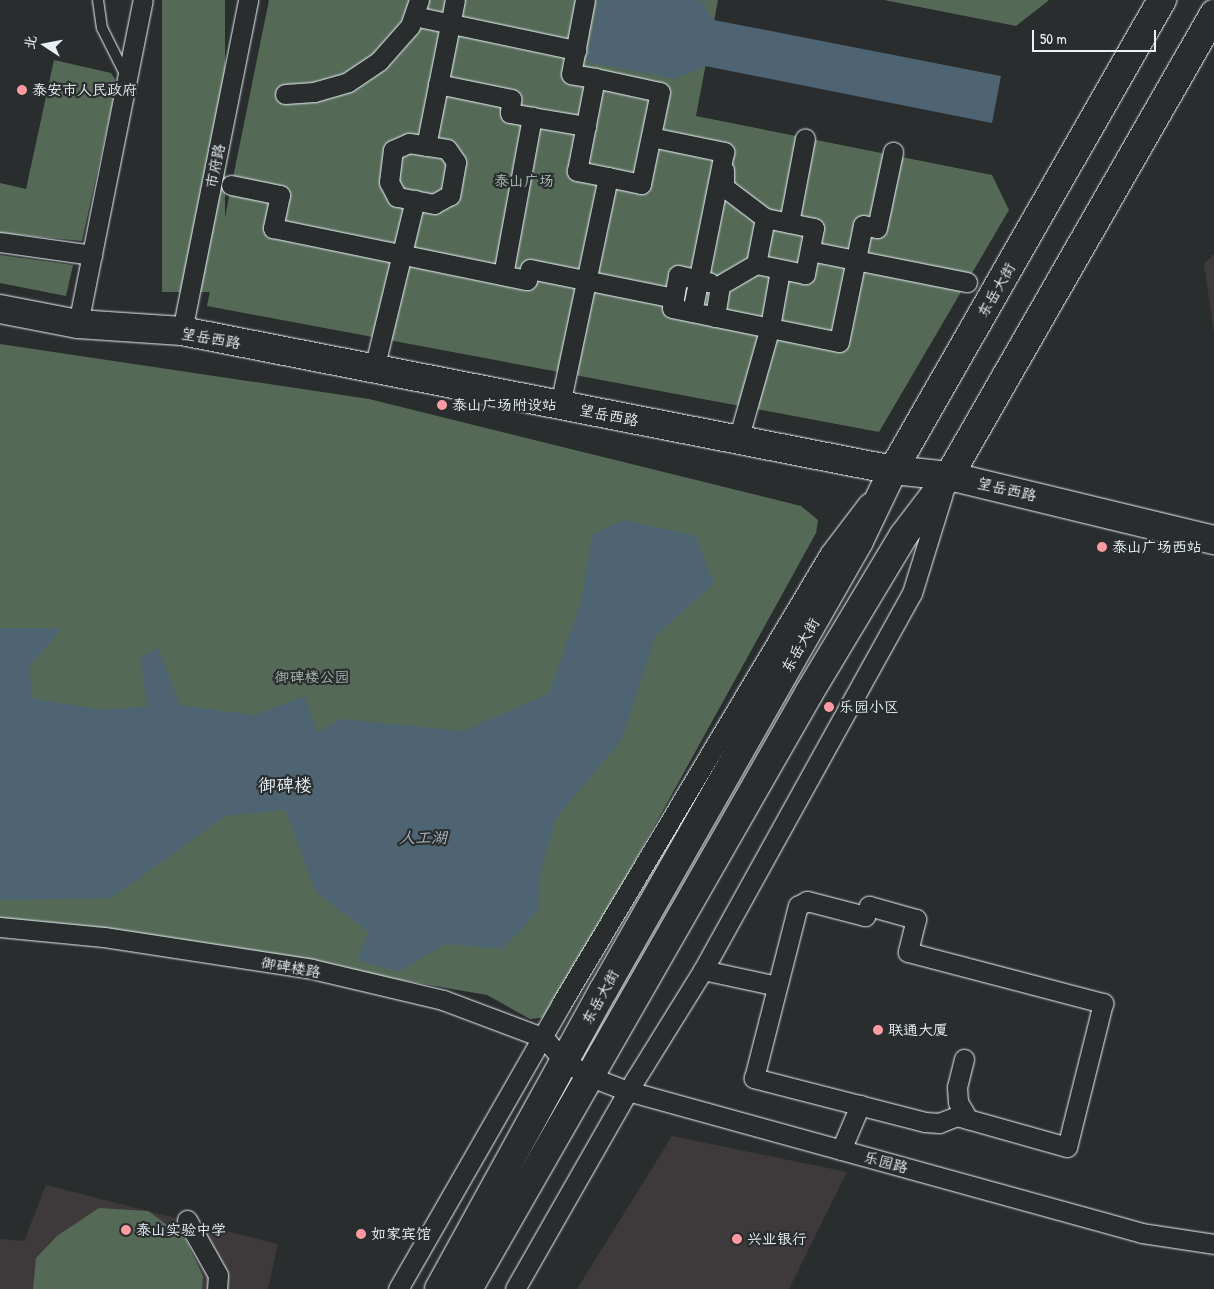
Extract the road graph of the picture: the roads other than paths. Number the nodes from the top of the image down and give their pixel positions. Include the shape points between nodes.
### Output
1 (98, 0) edge
2 (143, 0) edge
3 (248, 0) edge
4 (455, 0) edge
5 (585, 0) edge
6 (1162, 0) edge
7 (417, 8) edge
8 (1214, 14) edge
9 (450, 24) junction
10 (576, 50) junction
11 (595, 78) junction
12 (127, 79) junction
13 (438, 84) junction
14 (285, 94) dead end
15 (532, 117) junction
16 (586, 126) junction
17 (651, 137) junction
18 (805, 138) dead end
19 (426, 146) junction
20 (724, 152) junction
21 (892, 152) dead end
22 (608, 177) junction
23 (232, 186) dead end
24 (415, 200) junction
25 (765, 218) junction
26 (790, 223) junction
27 (0, 242) edge
28 (810, 250) junction
29 (402, 254) junction
30 (92, 255) junction
31 (856, 260) junction
32 (756, 264) junction
33 (780, 270) junction
34 (503, 275) junction
35 (586, 280) junction
36 (698, 280) junction
37 (967, 282) dead end
38 (720, 284) junction
39 (674, 298) junction
40 (0, 309) edge
41 (692, 312) junction
42 (715, 316) junction
43 (78, 324) junction
44 (770, 328) junction
45 (182, 331) junction
46 (374, 369) junction
47 (560, 405) junction
48 (738, 440) junction
49 (893, 470) junction
50 (949, 476) junction
51 (1214, 540) edge
52 (0, 927) edge
53 (703, 970) junction
54 (777, 986) junction
55 (544, 1038) junction
56 (964, 1059) dead end
57 (564, 1061) junction
58 (591, 1077) junction
59 (628, 1090) junction
60 (860, 1105) junction
61 (968, 1119) junction
62 (841, 1150) junction
63 (187, 1220) dead end
64 (1214, 1244) edge
65 (217, 1289) edge
66 (398, 1289) edge
67 (439, 1289) edge
68 (468, 1289) edge
69 (515, 1289) edge

1 - 12 lane via 102,28
2 - 12 street
3 - 45 street, 市府路
4 - 9 street
5 - 10 street
6 - 49 main road, 东岳大街
7 - 9 street
7 - 14 street via 410,26 379,61 348,82 314,92
8 - 50 main road
9 - 10 street
9 - 13 street
10 - 11 street via 571,74
11 - 16 street
11 - 17 street via 660,92
12 - 30 street
13 - 15 street via 511,99 510,113
13 - 19 street
15 - 16 street
15 - 34 street
16 - 22 street via 577,171
17 - 20 street
17 - 22 street via 641,184
18 - 26 street
19 - 24 street via 410,143 393,150 388,182 397,196
19 - 24 street via 447,150 456,162 450,195 434,204
20 - 25 street via 724,187
20 - 36 street
21 - 31 street via 877,228 863,225
22 - 35 street
23 - 29 street via 280,195 273,228
24 - 29 street
25 - 26 street
25 - 32 street
26 - 28 street via 814,228
27 - 30 street
28 - 31 street
28 - 33 street via 805,274
29 - 34 street
29 - 46 street
30 - 43 street
31 - 37 street
31 - 44 street via 840,342
32 - 33 street
32 - 38 street
33 - 44 street
34 - 35 street via 527,280 530,269
35 - 39 street
35 - 47 street
36 - 38 street
36 - 39 street via 678,275
36 - 41 street
38 - 42 street
39 - 41 street via 672,308
40 - 43 main road, 望岳西路
41 - 42 street
42 - 44 street
43 - 45 main road, 望岳西路
44 - 48 street
45 - 46 main road, 望岳西路
46 - 47 main road, 望岳西路
47 - 48 main road, 望岳西路
48 - 49 main road, 望岳西路
49 - 50 main road, 望岳西路
49 - 55 street via 830,553 561,1004
49 - 57 main road, 东岳大街 via 859,541
50 - 51 main road, 望岳西路
50 - 53 street via 912,593
50 - 58 main road via 904,534 809,693
52 - 55 street, 御碑楼路 via 104,937 312,970 443,1000
53 - 54 street
53 - 59 street
54 - 60 street via 754,1078
54 - 61 street via 798,906 806,901 865,916 869,906 916,919 908,952 1103,1003 1067,1147
55 - 57 street, 御碑楼路
55 - 66 street
56 - 61 street via 957,1087 958,1102
57 - 58 street, 乐园路
57 - 67 main road, 东岳大街
58 - 59 street, 乐园路
58 - 68 main road
59 - 62 street, 乐园路
59 - 69 street
60 - 61 street via 926,1122 957,1116
60 - 62 street
62 - 64 street, 乐园路 via 1142,1233
63 - 65 street via 218,1275

